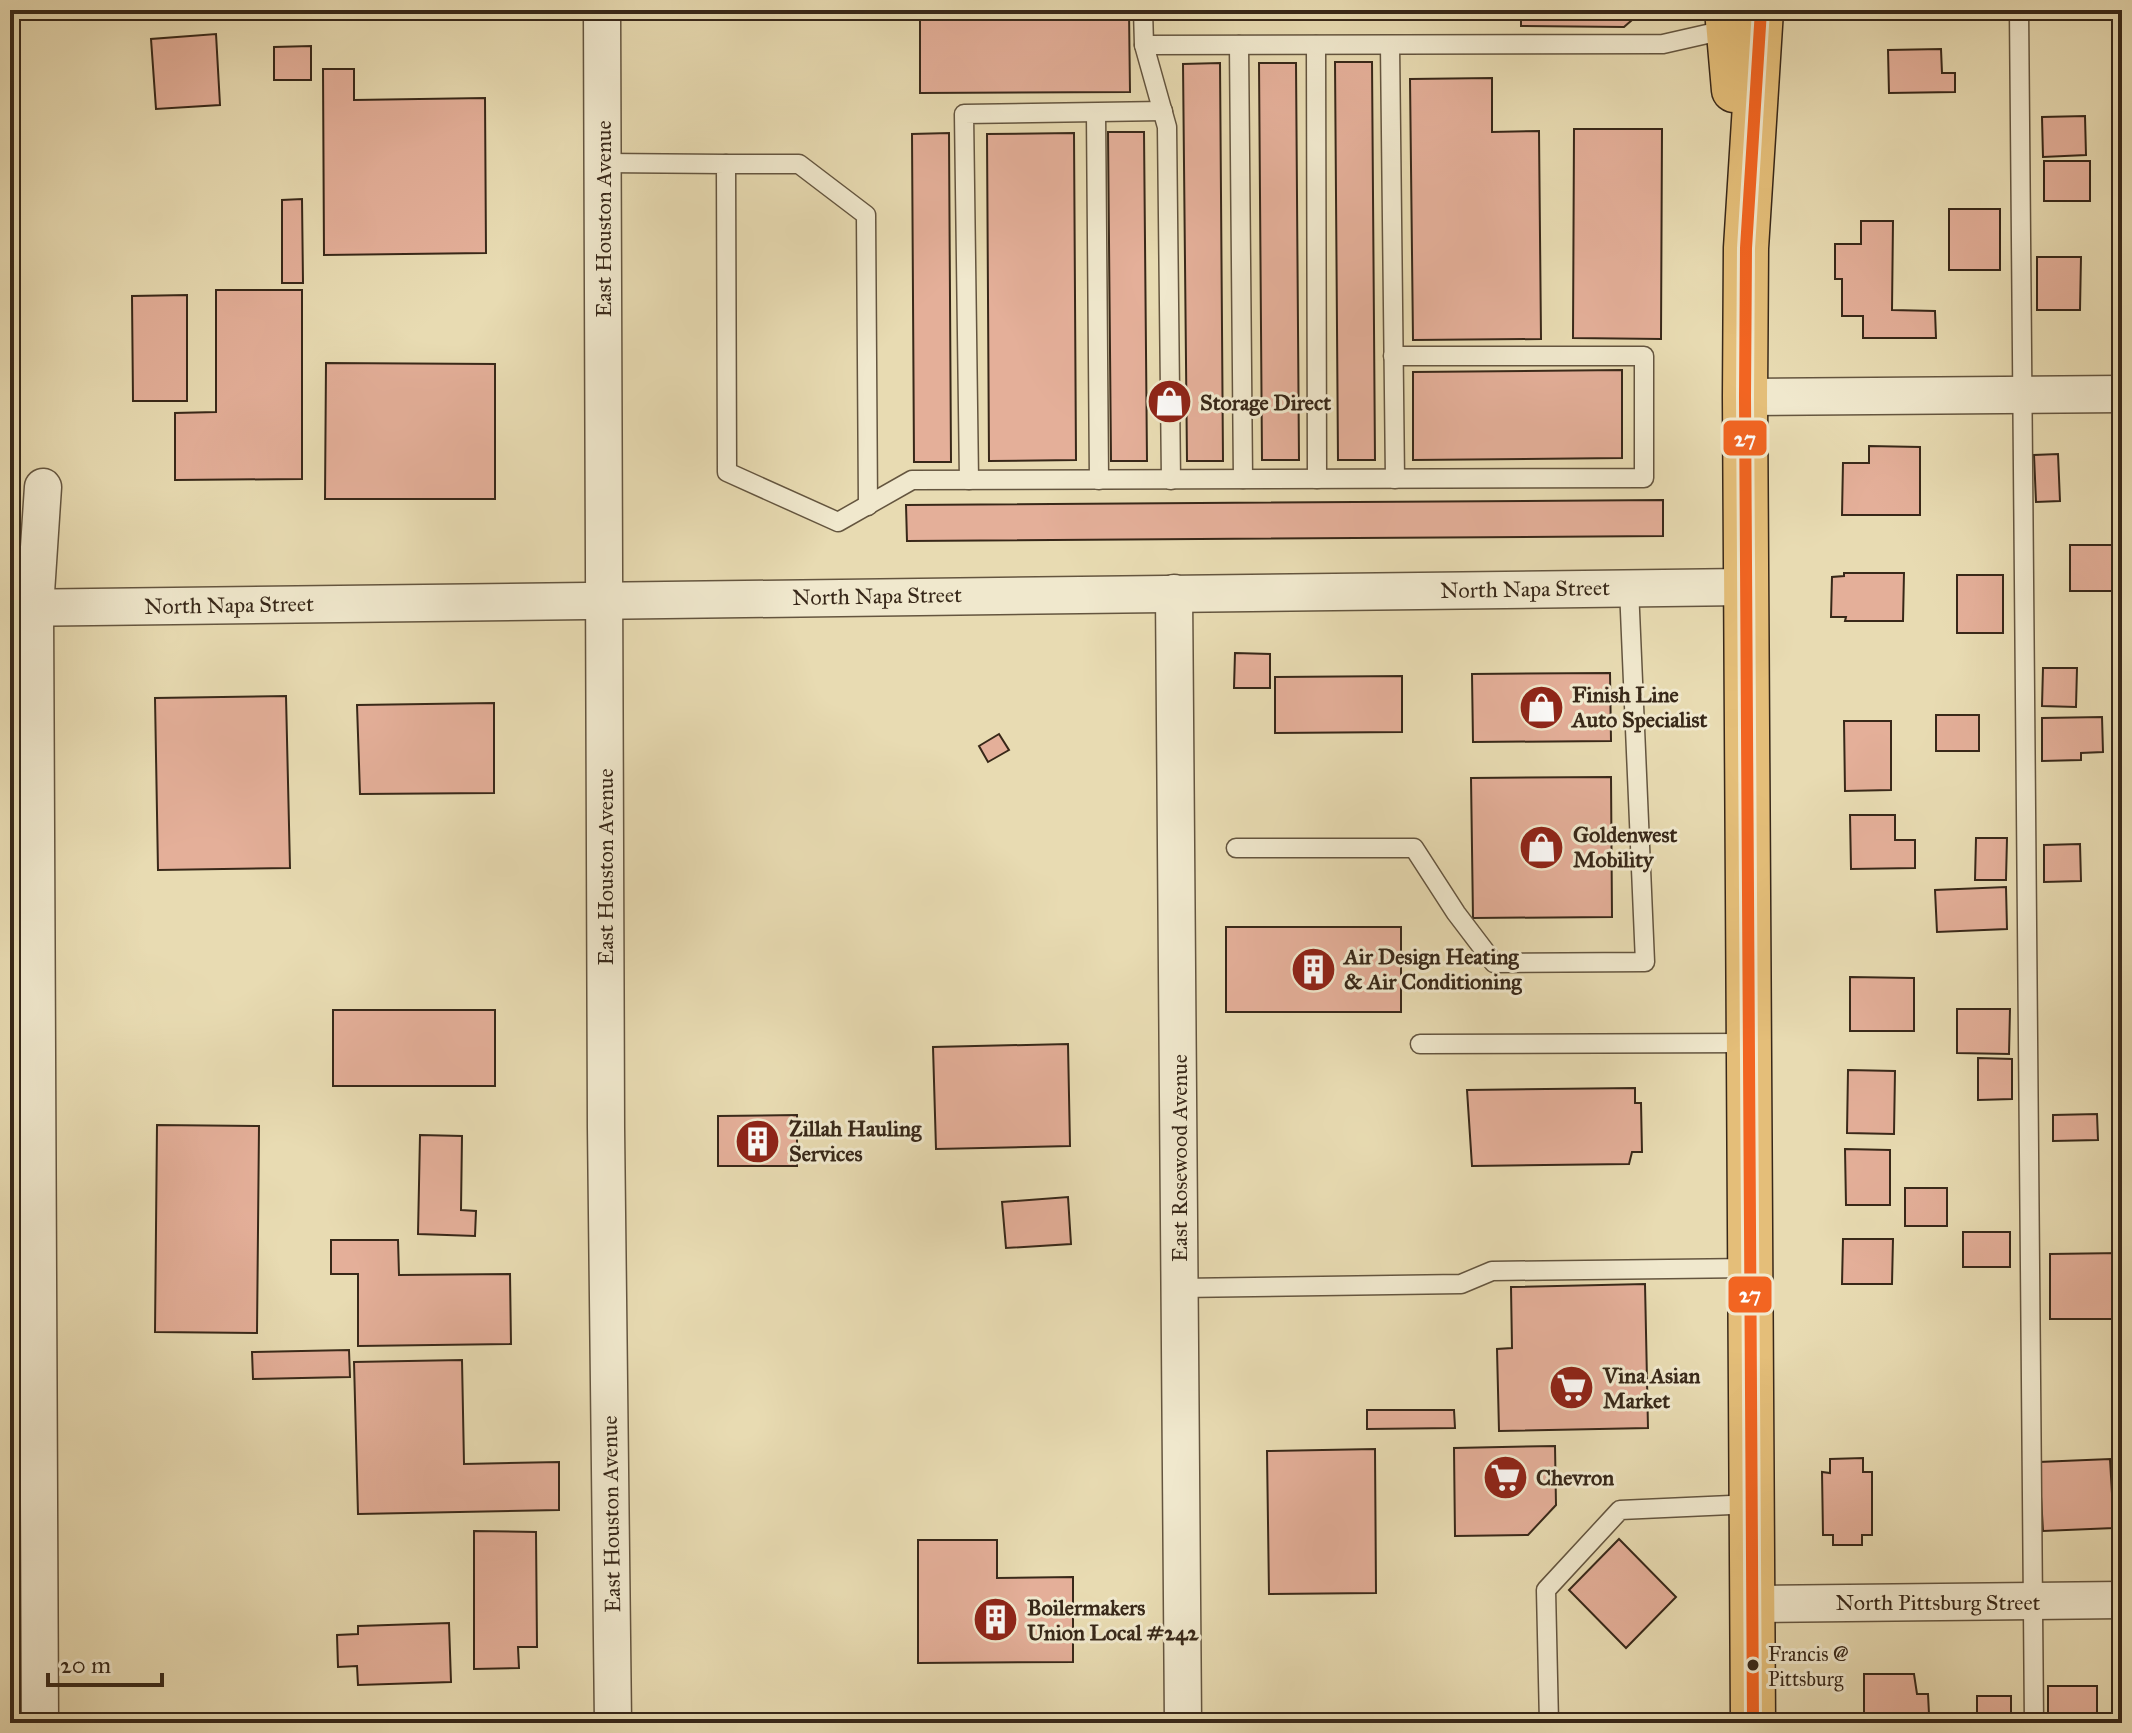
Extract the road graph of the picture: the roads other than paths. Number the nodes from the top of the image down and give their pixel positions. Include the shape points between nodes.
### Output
1 (602, 10) edge
2 (1143, 10) edge
3 (2019, 10) edge
4 (1739, 16) edge
5 (1144, 45) junction
6 (1239, 45) junction
7 (1316, 45) junction
8 (1390, 45) junction
9 (1163, 111) junction
10 (1096, 113) junction
11 (603, 163) junction
12 (726, 164) junction
13 (1393, 356) junction
14 (2122, 394) edge
15 (2020, 396) junction
16 (1745, 397) junction
17 (1243, 479) junction
18 (1317, 479) junction
19 (1395, 479) junction
20 (969, 480) junction
21 (1099, 480) junction
22 (1171, 480) junction
23 (43, 487) dead end
24 (868, 506) junction
25 (1744, 587) junction
26 (1629, 588) junction
27 (1174, 593) junction
28 (605, 599) junction
29 (22, 608) edge
30 (1236, 848) dead end
31 (1749, 1043) junction
32 (1420, 1044) dead end
33 (1751, 1268) junction
34 (1180, 1288) junction
35 (1753, 1504) junction
36 (2122, 1600) edge
37 (2034, 1601) junction
38 (1755, 1604) junction
39 (40, 1723) edge
40 (613, 1723) edge
41 (1183, 1723) edge
42 (1549, 1723) edge
43 (1753, 1723) edge
44 (2034, 1723) edge

1 - 11 street, East Houston Avenue
2 - 5 lane
3 - 15 lane
4 - 8 lane via 1663,44
4 - 16 main road
5 - 6 lane
5 - 9 lane
6 - 7 lane
6 - 17 lane
7 - 8 lane
7 - 18 lane
8 - 13 lane
9 - 10 lane
9 - 22 lane
10 - 20 lane via 964,114
10 - 21 lane
11 - 12 lane
11 - 28 street, East Houston Avenue
12 - 24 lane via 799,164 866,215
12 - 24 lane via 727,472 838,522
13 - 19 lane
13 - 19 lane via 1644,356 1644,478
14 - 15 street
15 - 16 street
15 - 37 lane
16 - 25 main road
17 - 18 lane
17 - 22 lane
18 - 19 lane
20 - 21 lane
20 - 24 lane via 912,480
21 - 22 lane
23 - 29 street
25 - 26 street, North Napa Street
25 - 31 main road
26 - 27 street, North Napa Street
26 - 30 lane via 1645,962 1494,963 1414,848
27 - 28 street, North Napa Street
27 - 34 street, East Rosewood Avenue
28 - 29 street, North Napa Street
28 - 40 street, East Houston Avenue
29 - 39 street
31 - 32 lane
31 - 33 main road
33 - 34 lane via 1492,1271 1461,1284
33 - 35 main road
34 - 41 street, East Rosewood Avenue
35 - 38 main road
35 - 42 lane via 1620,1510 1546,1590
36 - 37 street, North Pittsburg Street
37 - 38 street, North Pittsburg Street
37 - 44 lane
38 - 43 main road

